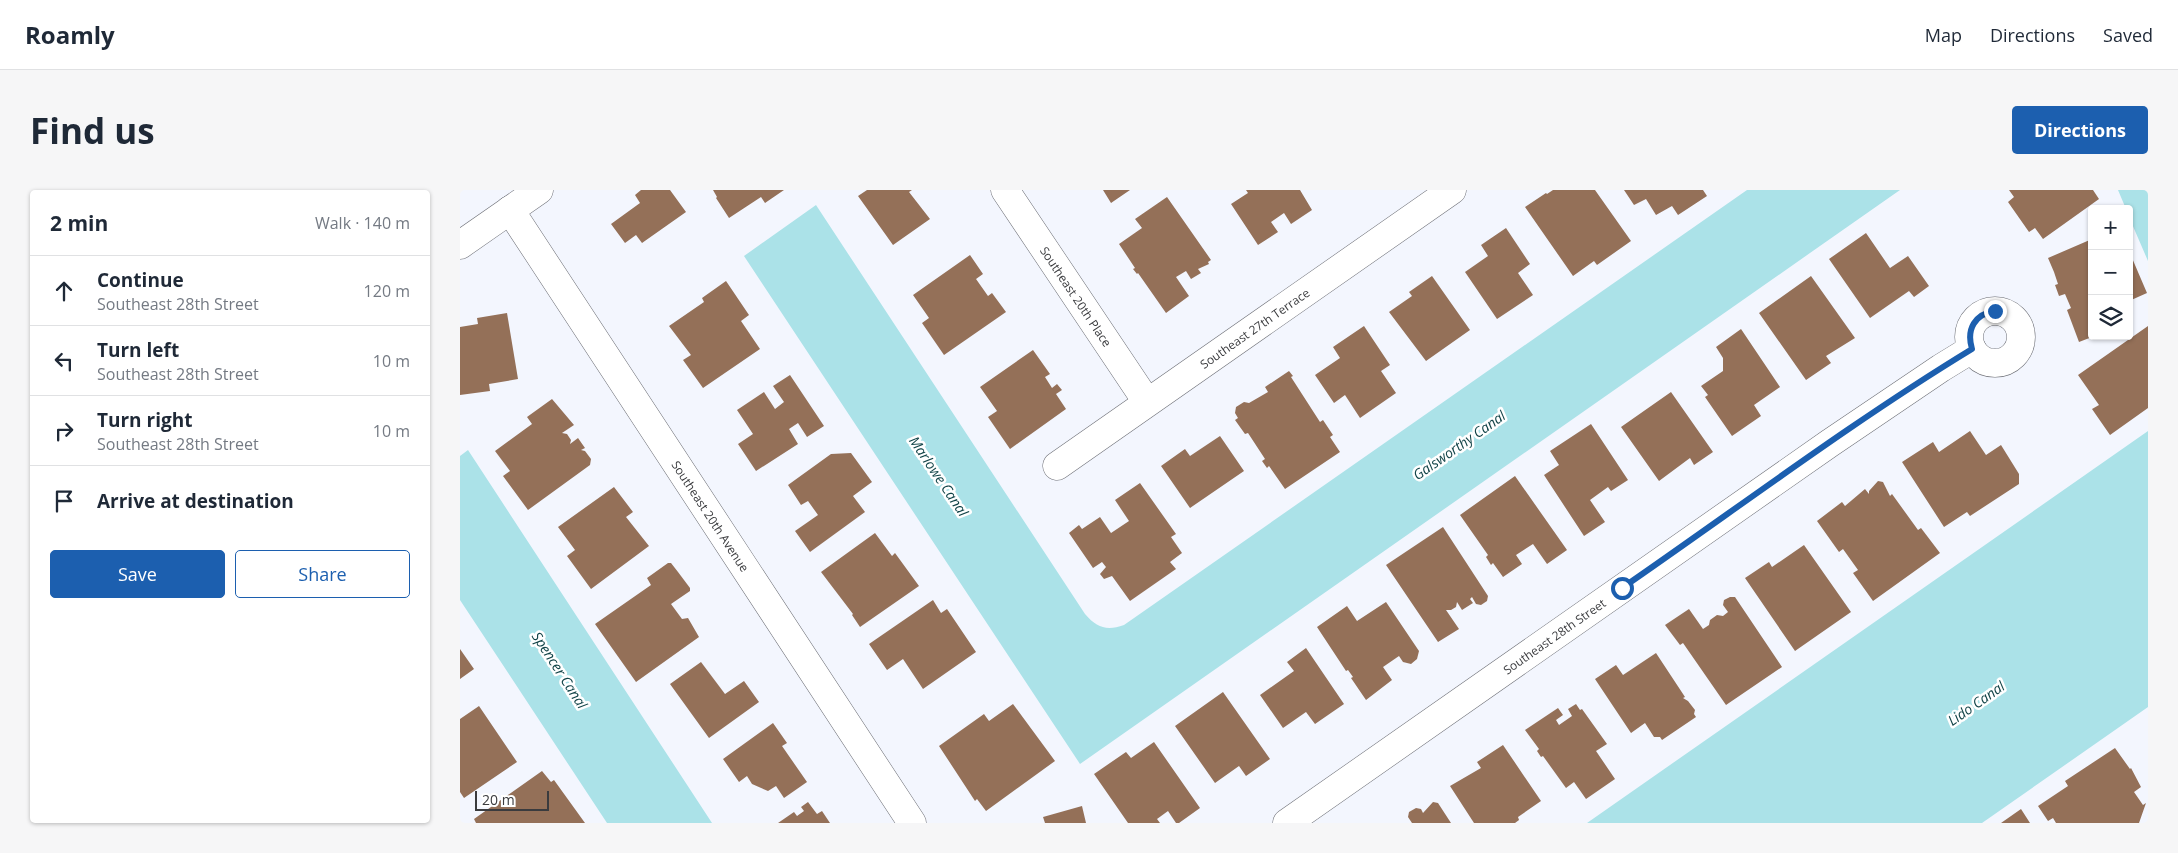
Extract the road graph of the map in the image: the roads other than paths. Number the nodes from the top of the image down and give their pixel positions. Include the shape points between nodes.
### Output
1 (538, 190) edge
2 (1005, 190) edge
3 (1452, 190) edge
4 (510, 210) junction
5 (460, 245) edge
6 (1972, 349) dead end
7 (1147, 402) junction
8 (1057, 466) dead end
9 (912, 823) edge
10 (1287, 823) edge

1 - 4 street
2 - 7 street, Southeast 20th Place
3 - 7 street, Southeast 27th Terrace
4 - 5 street
4 - 9 street, Southeast 20th Avenue
6 - 10 street, Southeast 28th Street via 1838,438
7 - 8 street, Southeast 27th Terrace

